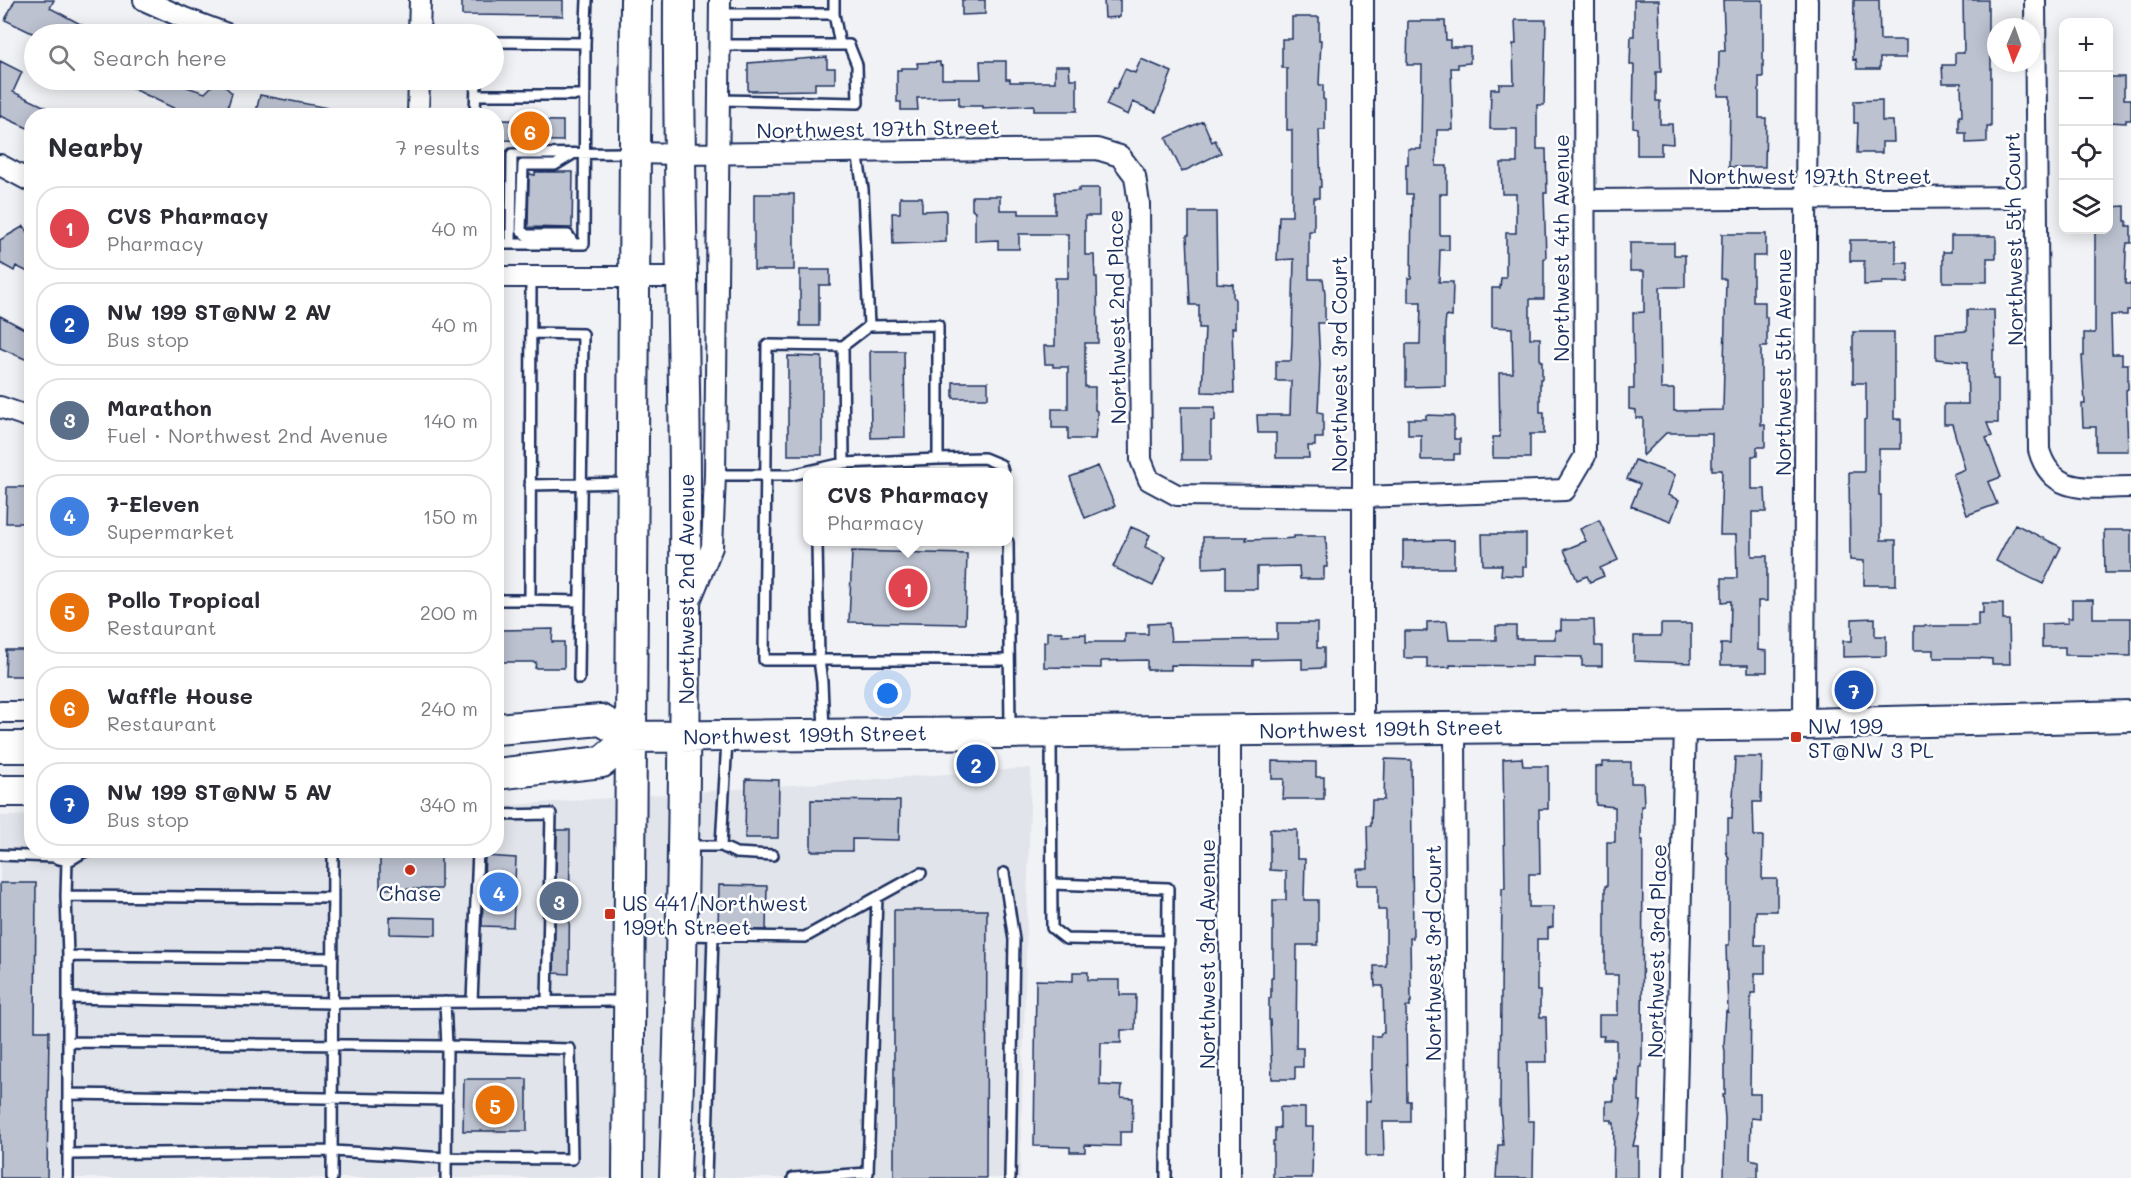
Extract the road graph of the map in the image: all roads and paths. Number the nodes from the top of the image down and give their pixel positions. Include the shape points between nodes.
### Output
1 (144, 0) edge
2 (420, 0) edge
3 (587, 0) edge
4 (636, 0) edge
5 (679, 0) edge
6 (834, 0) edge
7 (1363, 0) edge
8 (1584, 0) edge
9 (1808, 0) edge
10 (2035, 0) edge
11 (720, 7) edge
12 (184, 9) edge
13 (834, 14) junction
14 (210, 24) edge
15 (419, 24) edge
16 (504, 42) edge
17 (585, 43) junction
18 (720, 45) junction
19 (840, 45) junction
20 (419, 90) edge
21 (476, 90) edge
22 (476, 94) junction
23 (585, 95) junction
24 (720, 100) junction
25 (418, 108) edge
26 (475, 108) edge
27 (857, 152) junction
28 (580, 153) junction
29 (635, 153) junction
30 (680, 154) junction
31 (719, 154) junction
32 (1120, 156) joint
33 (0, 165) edge
34 (24, 178) edge
35 (2037, 197) junction
36 (1584, 200) junction
37 (1807, 200) junction
38 (504, 244) edge
39 (511, 244) junction
40 (574, 244) junction
41 (682, 276) junction
42 (504, 277) edge
43 (531, 277) junction
44 (635, 277) junction
45 (869, 326) junction
46 (531, 333) junction
47 (843, 345) junction
48 (0, 406) edge
49 (24, 415) edge
50 (938, 459) junction
51 (844, 463) junction
52 (826, 468) edge
53 (1001, 468) edge
54 (803, 473) edge
55 (715, 475) junction
56 (766, 475) junction
57 (633, 483) junction
58 (530, 485) junction
59 (581, 485) junction
60 (2131, 487) edge
61 (1362, 497) junction
62 (817, 546) edge
63 (1008, 546) edge
64 (504, 600) edge
65 (530, 600) junction
66 (580, 601) junction
67 (684, 615) junction
68 (819, 660) junction
69 (1009, 660) junction
70 (579, 679) dead end
71 (0, 712) edge
72 (24, 712) edge
73 (2131, 716) edge
74 (1804, 724) junction
75 (1685, 725) junction
76 (1455, 727) junction
77 (504, 728) edge
78 (1364, 728) junction
79 (1230, 729) junction
80 (1051, 731) junction
81 (1010, 732) junction
82 (824, 734) junction
83 (728, 735) junction
84 (684, 736) junction
85 (631, 737) junction
86 (0, 747) edge
87 (24, 747) edge
88 (504, 773) edge
89 (0, 791) edge
90 (24, 791) edge
91 (504, 815) edge
92 (683, 846) junction
93 (721, 846) junction
94 (0, 855) edge
95 (24, 855) edge
96 (773, 855) dead end
97 (59, 858) edge
98 (76, 858) edge
99 (333, 858) edge
100 (478, 858) edge
101 (68, 860) junction
102 (921, 873) dead end
103 (1004, 873) dead end
104 (1052, 884) junction
105 (66, 896) junction
106 (876, 897) junction
107 (333, 898) junction
108 (713, 934) junction
109 (681, 935) junction
110 (1168, 941) junction
111 (68, 956) junction
112 (333, 958) junction
113 (68, 998) junction
114 (629, 1001) junction
115 (445, 1002) junction
116 (472, 1002) junction
117 (547, 1002) junction
118 (332, 1003) junction
119 (68, 1042) junction
120 (333, 1044) junction
121 (447, 1046) junction
122 (68, 1094) junction
123 (333, 1097) junction
124 (447, 1100) junction
125 (333, 1151) junction
126 (68, 1154) junction
127 (446, 1158) junction
128 (68, 1178) edge
129 (332, 1178) edge
130 (446, 1178) edge
131 (628, 1178) edge
132 (675, 1178) edge
133 (706, 1178) edge
134 (793, 1178) edge
135 (1010, 1178) edge
136 (1166, 1178) edge
137 (1230, 1178) edge
138 (1457, 1178) edge
139 (1674, 1178) edge

1 - 12 street
2 - 15 street
3 - 17 lane
4 - 29 main road
5 - 30 main road, Northwest 2nd Avenue
6 - 13 lane
7 - 61 street, Northwest 3rd Court
8 - 36 street, Northwest 4th Avenue
9 - 37 street, Northwest 5th Avenue
10 - 35 street, Northwest 5th Court
11 - 13 lane
11 - 18 street
12 - 14 street
13 - 19 lane
16 - 17 lane
17 - 23 lane
18 - 19 lane
18 - 24 street
19 - 24 lane via 849,45 857,65 858,103
20 - 25 street
21 - 22 lane
22 - 23 lane
22 - 26 lane
23 - 28 lane
24 - 31 street
27 - 31 street, Northwest 197th Street
27 - 32 street, Northwest 197th Street via 1097,149
27 - 45 lane via 863,189
28 - 29 lane
28 - 39 lane via 512,154
28 - 40 lane via 584,244
28 - 40 lane via 555,165 523,165 521,230 526,236 567,235
29 - 30 street, Northwest 197th Street
29 - 44 main road
30 - 31 street, Northwest 197th Street
30 - 41 main road, Northwest 2nd Avenue
31 - 55 street
32 - 61 street, Northwest 2nd Place via 1135,176 1139,204 1141,460 1149,480 1177,495
33 - 34 street
35 - 37 street, Northwest 197th Street
35 - 60 street, Northwest 5th Court via 2039,450 2050,475 2064,484
36 - 37 street, Northwest 197th Street
36 - 61 street, Northwest 4th Avenue via 1585,456 1565,490
37 - 74 street, Northwest 5th Avenue
38 - 39 lane
39 - 40 lane
41 - 44 street
41 - 67 main road, Northwest 2nd Avenue
42 - 43 street
43 - 44 street
43 - 46 lane
44 - 57 main road
45 - 47 lane
45 - 50 lane via 938,325
46 - 58 lane
46 - 59 lane via 583,334
47 - 51 lane
47 - 56 lane via 767,345
48 - 49 street
50 - 51 lane
50 - 53 lane via 984,458
51 - 52 lane
54 - 56 lane
55 - 56 lane
55 - 67 street via 712,547
56 - 68 lane via 764,660
57 - 59 lane
57 - 85 main road
58 - 59 lane
58 - 65 lane
59 - 66 lane
61 - 78 street, Northwest 3rd Court
62 - 68 lane
63 - 69 lane
64 - 65 lane
65 - 66 lane
66 - 70 lane
67 - 84 main road, Northwest 2nd Avenue
68 - 69 lane
68 - 82 lane
69 - 81 lane
71 - 72 street
73 - 74 main road, Northwest 199th Street
74 - 75 main road, Northwest 199th Street
75 - 76 main road, Northwest 199th Street
75 - 139 street, Northwest 3rd Place
76 - 78 main road, Northwest 199th Street
76 - 138 street, Northwest 3rd Court
77 - 85 main road via 601,720
78 - 79 main road, Northwest 199th Street
79 - 80 main road, Northwest 199th Street
79 - 137 street, Northwest 3rd Avenue
80 - 81 main road, Northwest 199th Street
80 - 104 lane
81 - 82 main road, Northwest 199th Street
82 - 83 main road, Northwest 199th Street
83 - 84 main road, Northwest 199th Street
83 - 93 lane
84 - 85 main road, Northwest 199th Street
84 - 92 main road, Northwest 2nd Avenue
85 - 88 main road via 602,762
85 - 114 main road
86 - 87 main road
89 - 90 main road
91 - 117 lane via 551,814
92 - 93 lane
92 - 109 main road, Northwest 2nd Avenue
93 - 96 lane via 736,853
94 - 95 lane
97 - 101 lane
98 - 101 lane
99 - 107 lane
100 - 116 lane
101 - 105 lane
102 - 106 lane
103 - 135 lane via 1014,940
104 - 110 lane via 1052,928 1066,939
104 - 110 lane via 1168,888
105 - 107 lane
105 - 111 lane
106 - 108 lane via 805,937
106 - 134 lane via 868,1173
107 - 112 lane
108 - 109 lane
108 - 133 lane
109 - 132 main road, Northwest 2nd Avenue
110 - 136 lane
111 - 112 lane
111 - 113 lane
112 - 118 lane
113 - 118 lane
113 - 119 lane
114 - 117 lane
114 - 131 main road
115 - 116 lane
115 - 118 lane
115 - 121 lane
116 - 117 lane
118 - 120 lane
119 - 120 lane
119 - 122 lane
120 - 121 lane
120 - 123 lane
121 - 124 lane
121 - 127 lane via 570,1049 572,1159
122 - 123 lane
122 - 126 lane
123 - 124 lane
123 - 125 lane
124 - 127 lane
125 - 126 lane
125 - 127 lane
125 - 129 lane
126 - 128 lane
127 - 130 lane

